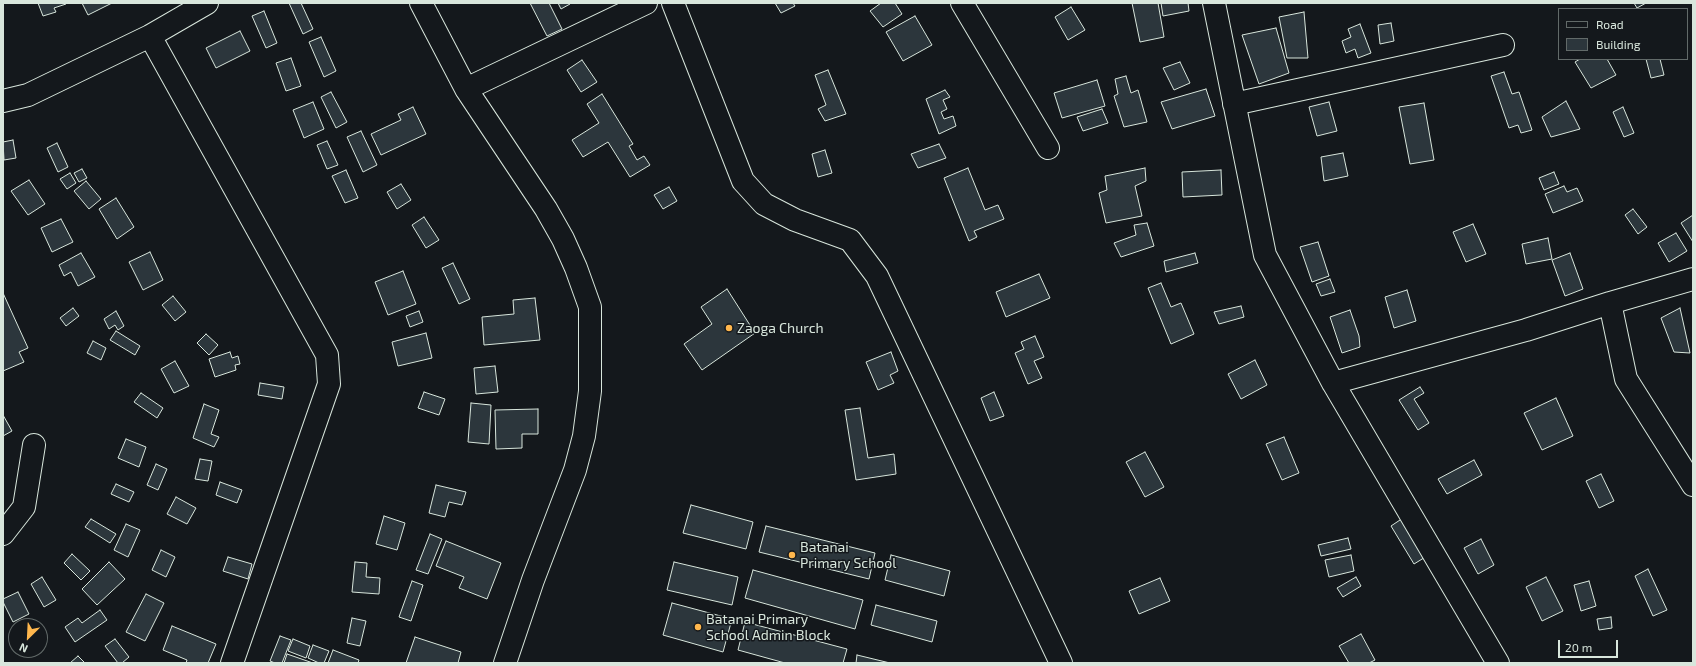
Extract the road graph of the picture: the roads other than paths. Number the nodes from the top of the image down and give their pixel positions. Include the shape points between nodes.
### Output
1 (207, 3) edge
2 (421, 3) edge
3 (646, 3) edge
4 (673, 3) edge
5 (962, 3) edge
6 (1214, 3) edge
7 (150, 36) junction
8 (1503, 45) dead end
9 (466, 89) junction
10 (3, 101) edge
11 (1234, 104) junction
12 (1048, 148) dead end
13 (1693, 279) edge
14 (1610, 303) junction
15 (1333, 383) junction
16 (34, 445) dead end
17 (1693, 485) edge
18 (3, 534) edge
19 (232, 663) edge
20 (505, 663) edge
21 (1061, 663) edge
22 (1498, 663) edge

1 - 7 street
2 - 9 street
3 - 9 street
4 - 21 street via 743,181 764,204 795,220 850,240 877,276
5 - 12 street
6 - 11 street
7 - 10 street via 28,94
7 - 19 street via 327,355 329,384
8 - 11 street
9 - 20 street via 546,209 563,239 590,307 590,391 584,436 575,470
11 - 15 street via 1265,255
13 - 14 street
14 - 15 street via 1526,330
14 - 17 street via 1626,379
15 - 22 street
16 - 18 street via 24,507

